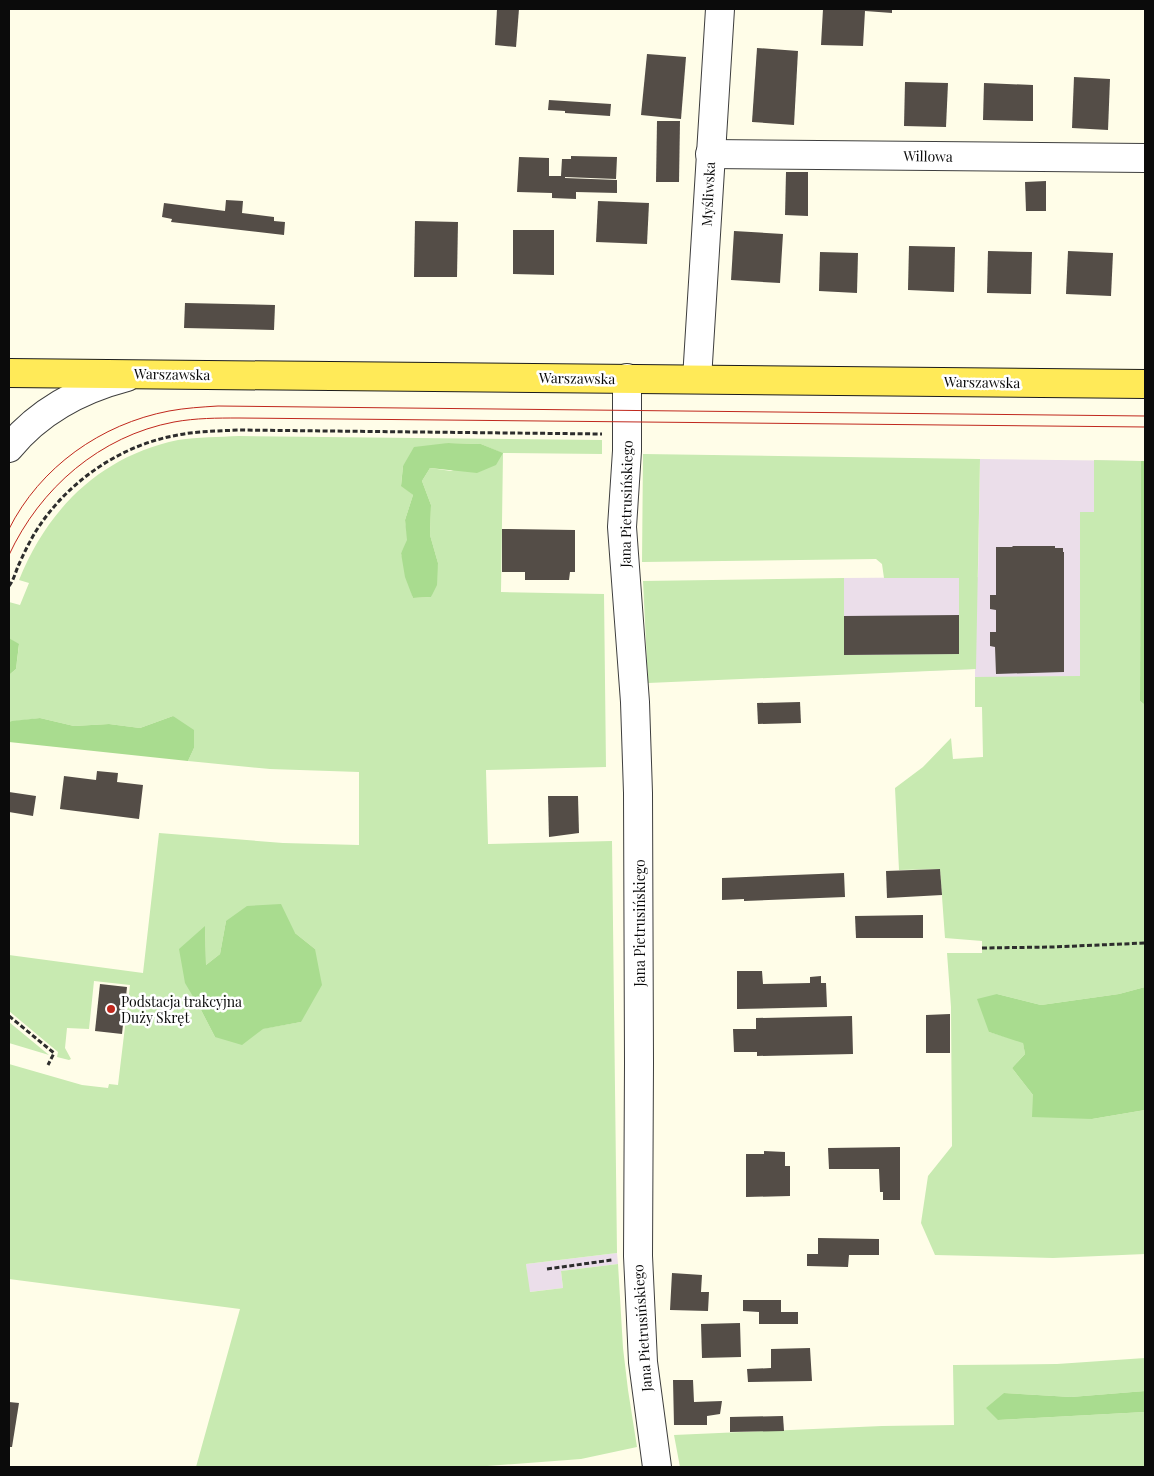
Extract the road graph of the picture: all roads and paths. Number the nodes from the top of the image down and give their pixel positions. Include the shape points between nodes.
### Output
1 (720, 9) edge
2 (710, 154) junction
3 (1145, 158) edge
4 (9, 373) edge
5 (141, 373) junction
6 (627, 378) junction
7 (697, 379) junction
8 (1145, 384) edge
9 (627, 432) junction
10 (9, 448) edge
11 (9, 586) edge
12 (1145, 943) edge
13 (982, 948) dead end
14 (9, 1016) edge
15 (48, 1065) dead end
16 (618, 1259) dead end
17 (547, 1269) dead end
18 (657, 1467) edge

1 - 2 street, Myśliwska
2 - 3 street, Willowa
2 - 7 street, Myśliwska
4 - 5 main road, Warszawska
5 - 6 main road, Warszawska
5 - 10 street via 77,394 52,408 34,421
6 - 7 main road, Warszawska
6 - 9 street, Jana Pietrusińskiego
7 - 8 main road, Warszawska
9 - 11 path via 216,431 154,440 94,470 66,493 36,532
9 - 18 street, Jana Pietrusińskiego via 622,527 638,793 638,1256 643,1362
12 - 13 path
14 - 15 path via 54,1053
16 - 17 path

